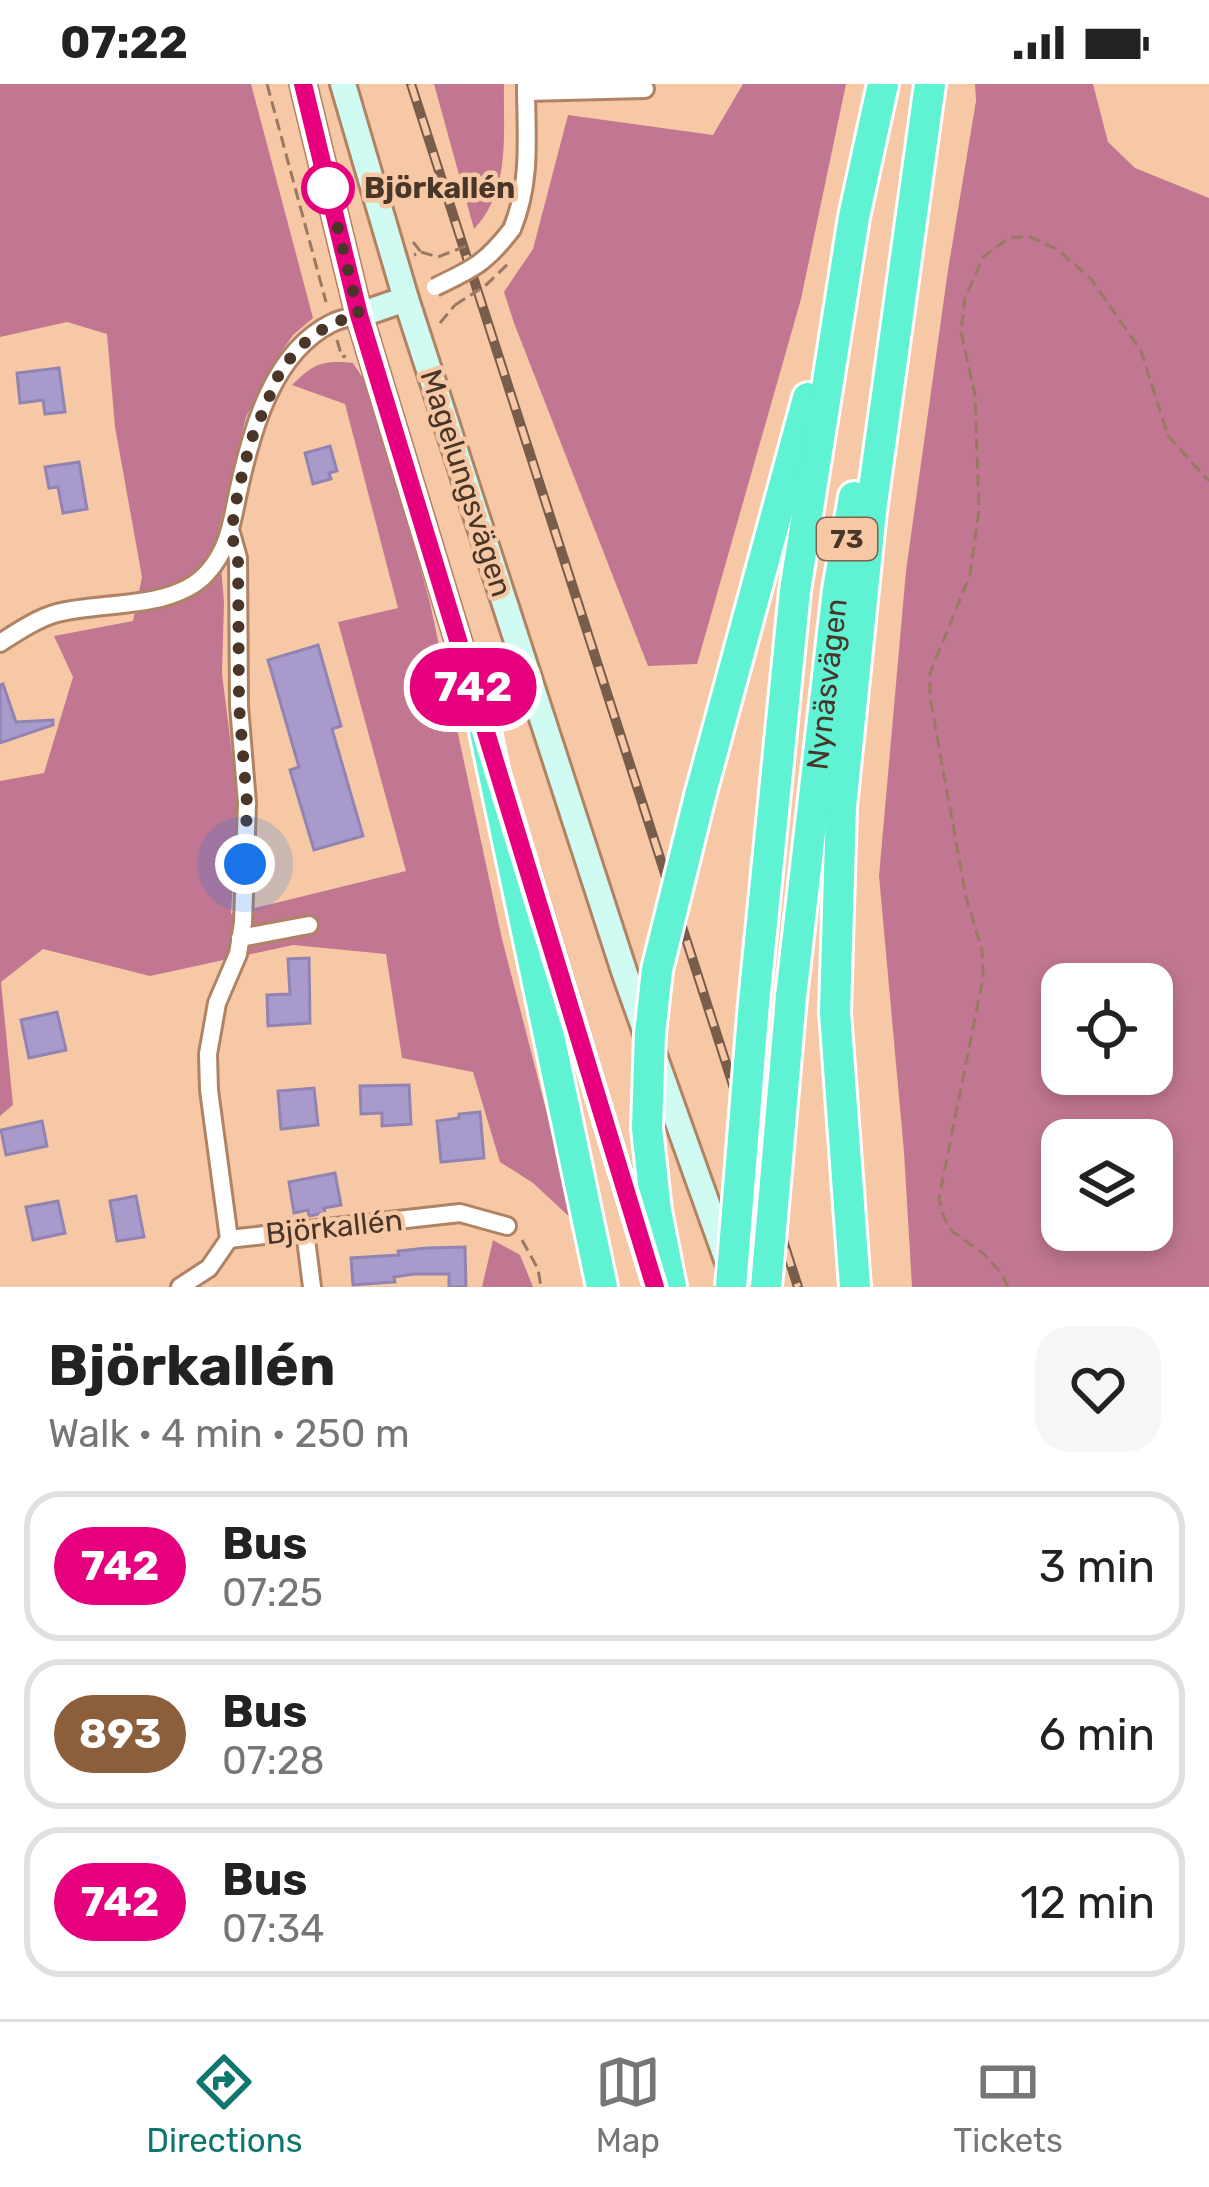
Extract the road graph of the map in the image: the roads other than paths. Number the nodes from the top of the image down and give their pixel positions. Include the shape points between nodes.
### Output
1 (303, 84) edge
2 (343, 84) edge
3 (883, 84) edge
4 (928, 84) edge
5 (526, 88) edge
6 (644, 89) dead end
7 (854, 218) junction
8 (406, 298) junction
9 (359, 315) junction
10 (231, 533) junction
11 (0, 643) edge
12 (483, 722) junction
13 (309, 925) dead end
14 (241, 938) junction
15 (507, 1226) road end
16 (305, 1231) junction
17 (229, 1239) junction
18 (181, 1287) edge
19 (311, 1287) edge
20 (602, 1287) edge
21 (655, 1287) edge
22 (671, 1287) edge
23 (734, 1287) edge
24 (766, 1287) edge
25 (855, 1287) edge

1 - 9 main road, Magelungsvägen
2 - 8 main road, Magelungsvägen
3 - 7 highway, Nynäsvägen / 73
4 - 24 highway, Nynäsvägen / 73, bridge via 838,590
4 - 25 highway via 841,807 835,1012
5 - 6 street
5 - 8 street, bridge via 527,177 512,229 475,268
7 - 22 highway, bridge via 657,970 647,1128
7 - 23 highway, Nynäsvägen / 73, bridge via 795,591
8 - 9 main road
8 - 23 main road, Magelungsvägen
9 - 10 street via 332,323 279,374 251,440
9 - 12 main road, Magelungsvägen
10 - 11 street via 204,577 186,589 54,613
10 - 14 street via 247,803
12 - 20 highway
12 - 21 street, Magelungsvägen
13 - 14 street
14 - 17 street via 208,1054
15 - 16 street, Björkallén via 460,1213
16 - 17 street, Björkallén
16 - 19 street
17 - 18 street, Björkallén via 209,1268

